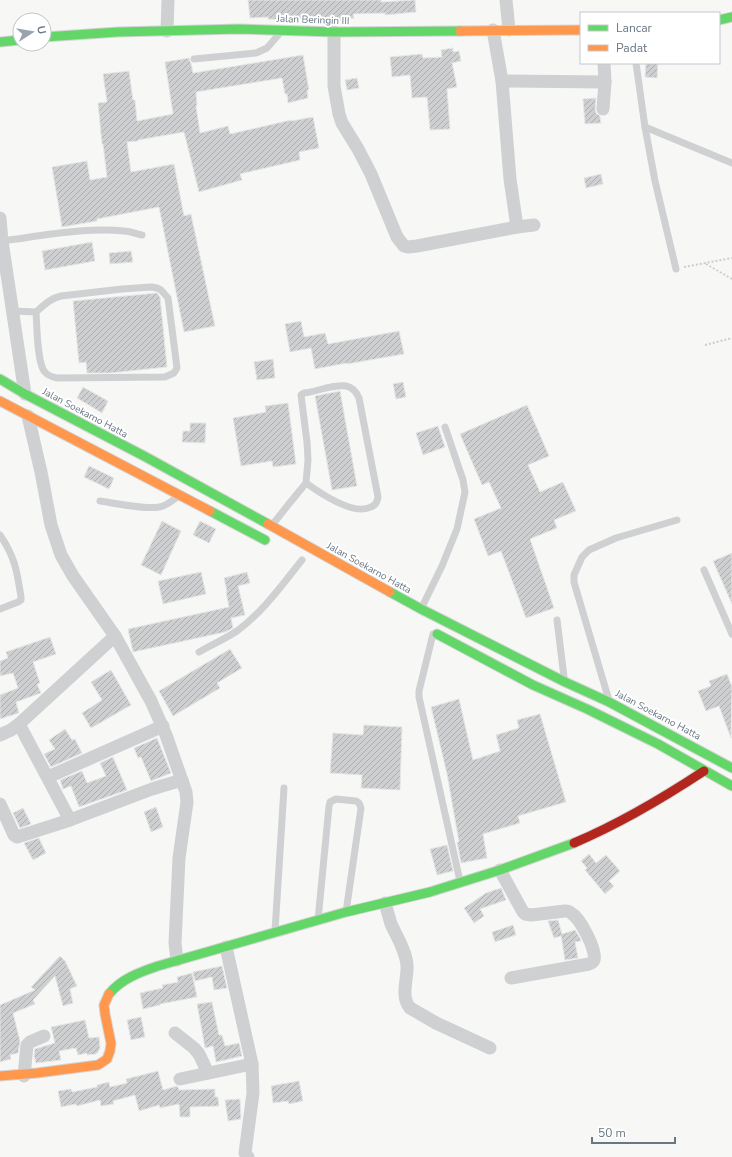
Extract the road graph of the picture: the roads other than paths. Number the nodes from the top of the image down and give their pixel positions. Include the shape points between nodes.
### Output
1 (168, 0) edge
2 (506, 0) edge
3 (732, 17) edge
4 (720, 20) edge
5 (167, 30) junction
6 (283, 30) junction
7 (493, 30) junction
8 (509, 30) junction
9 (580, 30) edge
10 (334, 32) junction
11 (52, 37) edge
12 (12, 41) edge
13 (0, 42) edge
14 (194, 60) dead end
15 (604, 64) edge
16 (636, 64) edge
17 (502, 81) junction
18 (605, 82) junction
19 (603, 109) dead end
20 (645, 127) junction
21 (732, 162) edge
22 (0, 218) edge
23 (534, 225) dead end
24 (517, 227) junction
25 (142, 235) dead end
26 (2, 241) junction
27 (676, 269) road end
28 (13, 311) junction
29 (36, 312) junction
30 (0, 379) edge
31 (25, 394) junction
32 (0, 401) edge
33 (28, 416) junction
34 (445, 427) dead end
35 (306, 483) junction
36 (180, 495) junction
37 (100, 501) dead end
38 (677, 520) dead end
39 (271, 527) junction
40 (0, 535) edge
41 (275, 546) dead end
42 (302, 560) dead end
43 (704, 570) dead end
44 (0, 609) edge
45 (421, 609) junction
46 (557, 620) dead end
47 (430, 630) joint
48 (732, 634) edge
49 (115, 636) junction
50 (199, 652) dead end
51 (565, 682) junction
52 (590, 694) junction
53 (609, 702) junction
54 (587, 709) junction
55 (19, 724) junction
56 (163, 726) junction
57 (0, 735) edge
58 (732, 768) edge
59 (704, 771) junction
60 (48, 777) junction
61 (182, 780) junction
62 (732, 786) edge
63 (284, 788) dead end
64 (0, 804) edge
65 (70, 820) junction
66 (500, 870) junction
67 (460, 882) junction
68 (384, 903) junction
69 (346, 912) junction
70 (318, 920) junction
71 (275, 932) junction
72 (226, 947) junction
73 (177, 959) junction
74 (511, 978) dead end
75 (175, 1033) dead end
76 (44, 1036) dead end
77 (490, 1048) dead end
78 (252, 1064) junction
79 (208, 1074) junction
80 (0, 1076) edge
81 (24, 1076) junction
82 (180, 1079) dead end
83 (245, 1156) edge

1 - 5 street
2 - 8 street
3 - 4 main road
5 - 6 main road, Jalan Beringin III
5 - 11 main road, Jalan Beringin III
6 - 10 main road, Jalan Beringin III
6 - 14 lane via 271,45 260,52
7 - 8 main road, Jalan Beringin III
7 - 10 main road, Jalan Beringin III
7 - 17 street
8 - 9 main road, Jalan Beringin III
10 - 24 street via 334,86 339,114 371,174 401,243 408,247 417,246
12 - 13 main road
15 - 18 street
16 - 20 lane
17 - 18 street
17 - 24 street via 510,179
18 - 19 street
20 - 21 lane
20 - 27 lane
22 - 26 street
23 - 24 street
25 - 26 lane via 126,231 88,230
26 - 28 street
28 - 29 lane
28 - 31 street
29 - 29 lane via 57,297 157,288 168,298 177,368 174,373 165,377 52,377 40,363
30 - 31 main road, Jalan Soekarno Hatta
31 - 39 main road, Jalan Soekarno Hatta via 144,456
32 - 33 main road
33 - 36 main road
33 - 49 street via 51,525 61,555
34 - 45 lane via 465,492 457,529
35 - 35 lane via 327,497 354,509 368,508 378,501 359,398 348,386 304,393 301,396 307,442
35 - 39 lane
36 - 37 lane via 159,507 137,507
36 - 41 main road
38 - 53 lane via 593,547 582,557 574,575
39 - 45 main road, Jalan Soekarno Hatta
40 - 44 lane via 13,557 21,597 18,602
42 - 50 lane via 249,621 227,637
43 - 48 lane
45 - 51 main road, Jalan Soekarno Hatta
46 - 51 lane
47 - 54 main road via 533,685
47 - 67 lane via 419,697
49 - 55 street
49 - 56 street
51 - 52 main road, Jalan Soekarno Hatta
52 - 53 main road, Jalan Soekarno Hatta
52 - 54 main road
53 - 58 main road, Jalan Soekarno Hatta
54 - 59 main road via 658,744
55 - 57 street
55 - 60 street
56 - 60 street
56 - 61 street
59 - 62 main road
59 - 66 main road via 600,832
60 - 65 street
61 - 65 street
61 - 73 street via 187,802 179,858 175,942
63 - 71 lane
64 - 65 street via 17,837
66 - 67 main road
66 - 74 street via 525,914 569,911 574,915 587,934 594,960 590,964
67 - 68 main road
68 - 69 main road
68 - 77 street via 406,958 405,994 410,1008
69 - 70 main road
69 - 70 lane via 361,808 356,800 336,799 330,802 329,806
70 - 71 main road
71 - 72 main road
72 - 73 main road
72 - 78 street
73 - 81 main road via 124,981 107,997 105,1013 112,1048 103,1062 98,1065
75 - 79 street via 194,1048
76 - 81 street via 27,1045
78 - 79 street
78 - 83 street via 253,1093
79 - 82 street
80 - 81 main road

